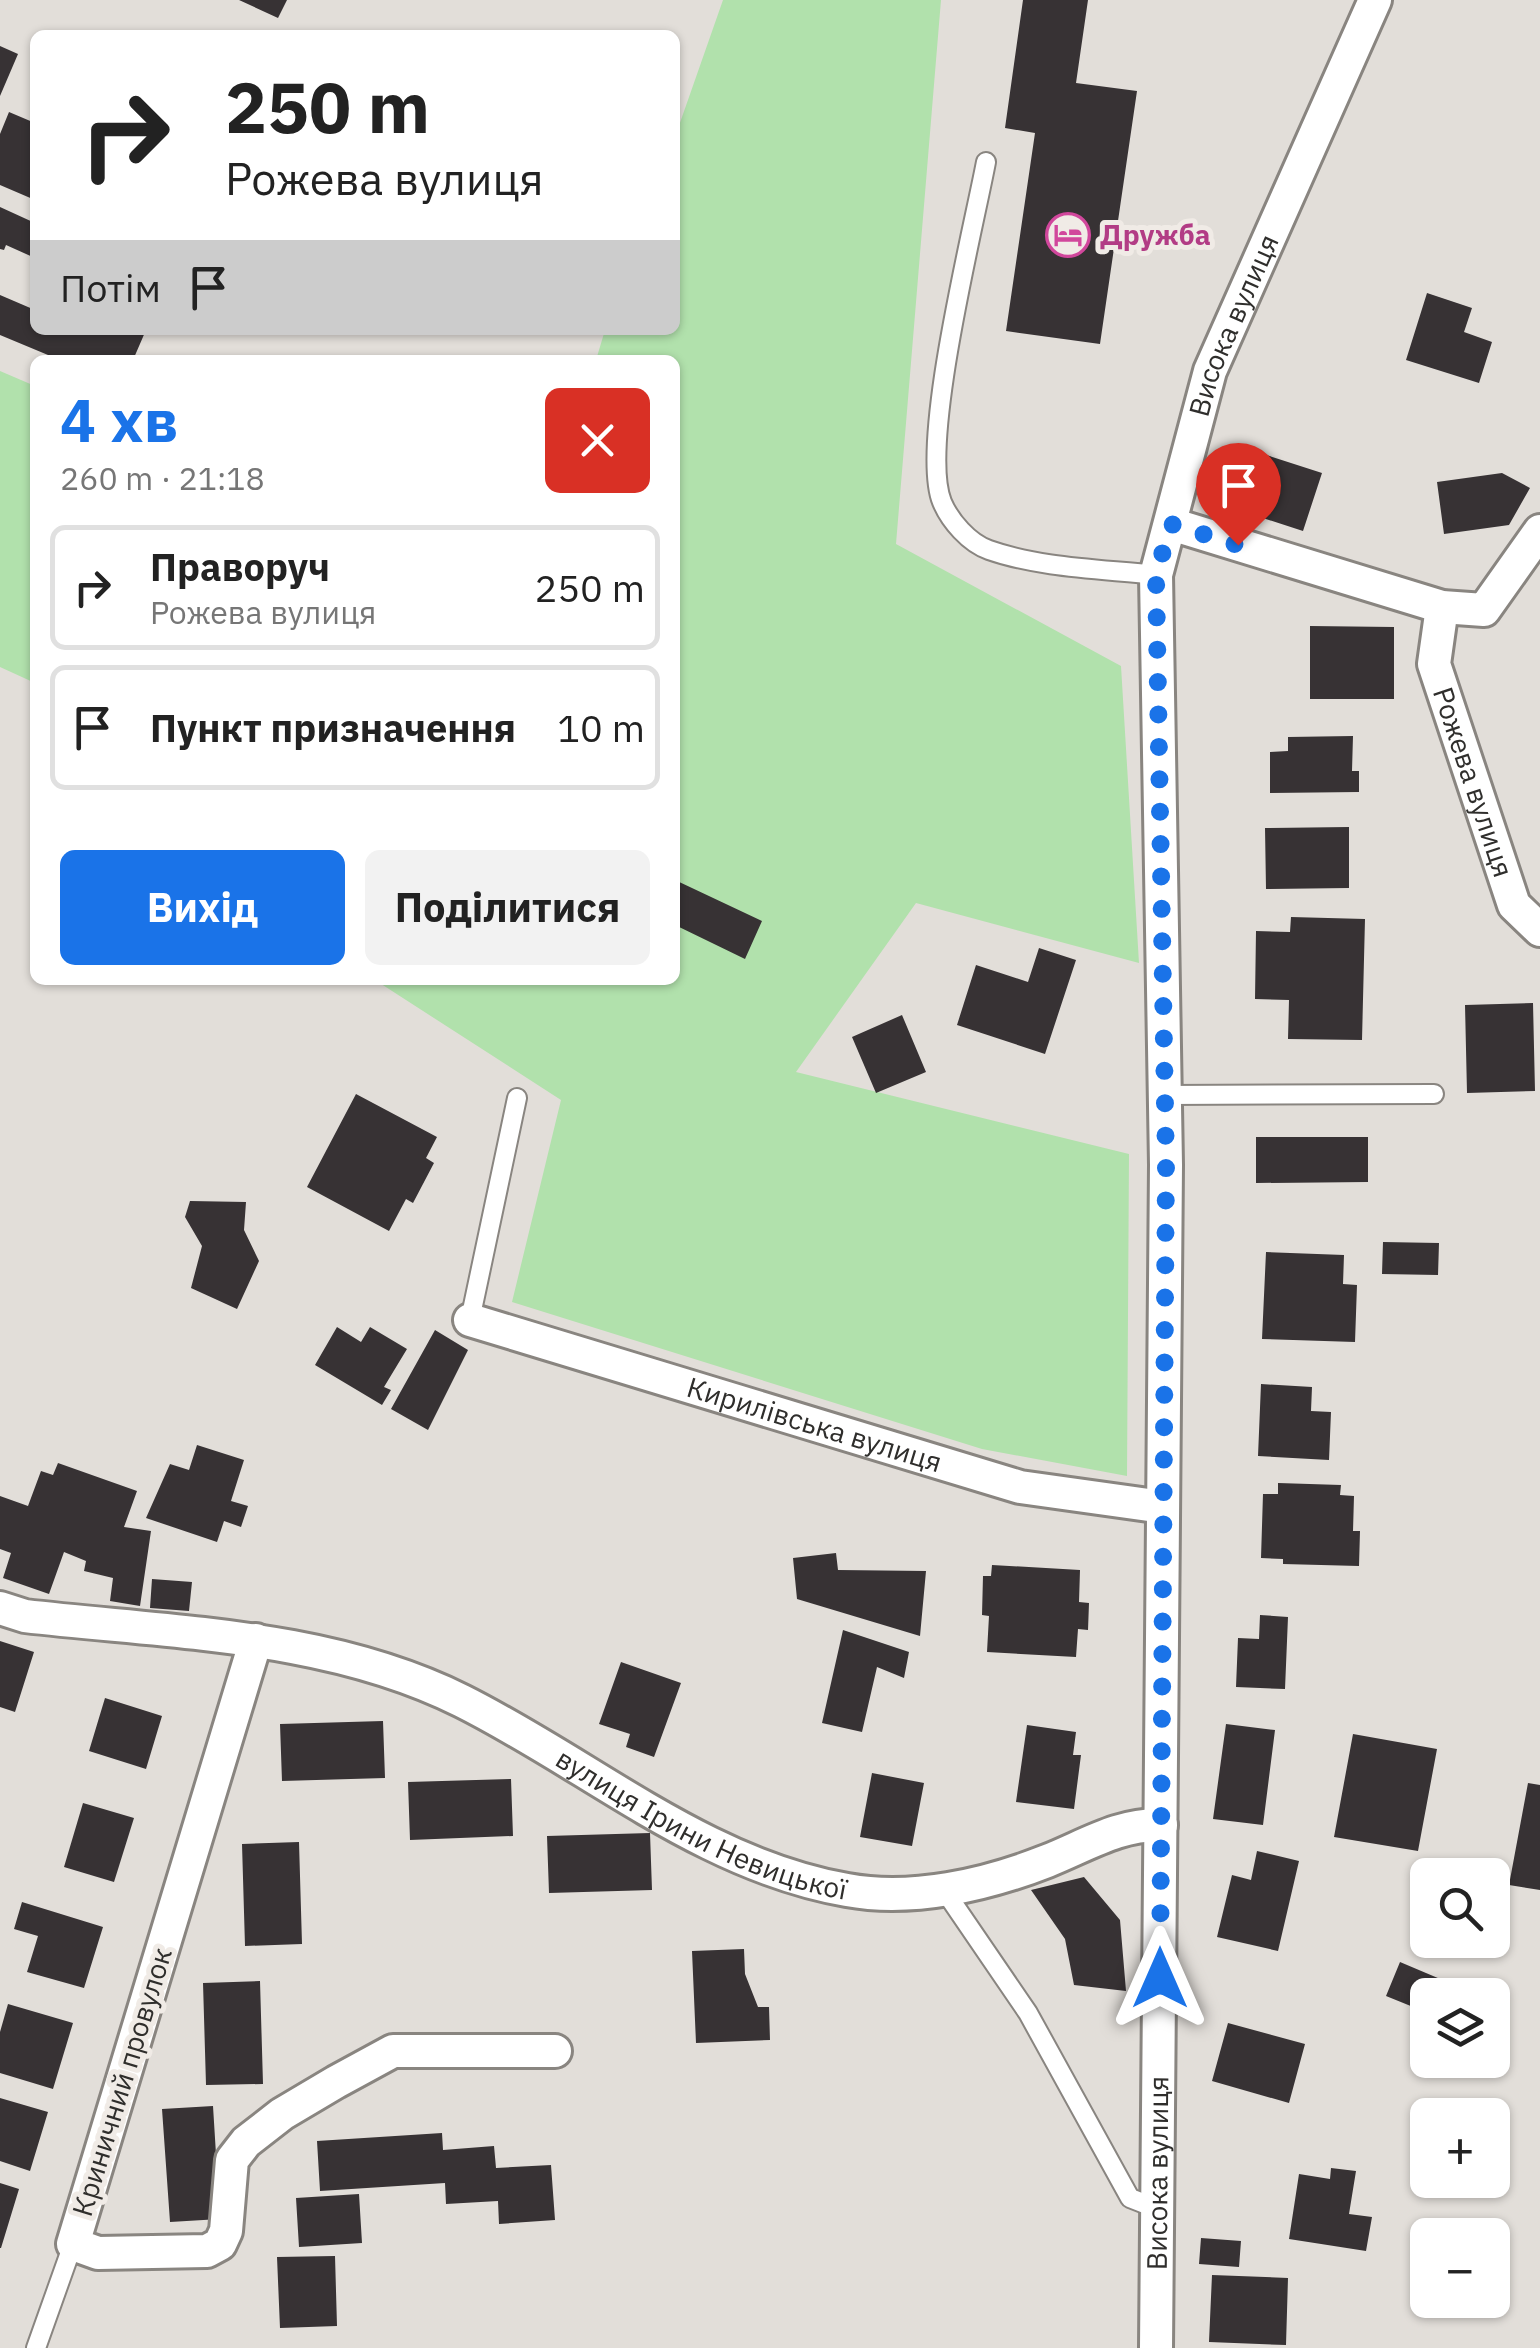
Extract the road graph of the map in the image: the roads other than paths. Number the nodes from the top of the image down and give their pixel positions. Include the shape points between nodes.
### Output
1 (1375, 0) edge
2 (986, 162) dead end
3 (1171, 524) junction
4 (1540, 531) edge
5 (1156, 575) junction
6 (1442, 607) junction
7 (1540, 930) edge
8 (1434, 1094) dead end
9 (1165, 1096) junction
10 (518, 1098) dead end
11 (470, 1320) joint
12 (1163, 1507) junction
13 (0, 1608) edge
14 (256, 1640) junction
15 (1161, 1825) junction
16 (944, 1890) junction
17 (554, 2050) dead end
18 (1158, 2209) junction
19 (73, 2244) junction
20 (36, 2348) edge
21 (1156, 2348) edge

1 - 3 street, Висока вулиця via 1210,371
2 - 5 lane via 940,410 935,454 941,500 956,526 987,550
3 - 5 street, Висока вулиця
3 - 6 street
4 - 6 street via 1484,610
5 - 9 street, Висока вулиця
6 - 7 street, Рожева вулиця via 1434,664 1514,906
8 - 9 lane
9 - 12 street, Висока вулиця
10 - 11 lane
11 - 12 street, Кирилівська вулиця via 1020,1488
12 - 15 street, Висока вулиця
13 - 14 street, вулиця Ірини Невицької
14 - 16 street, вулиця Ірини Невицької via 403,1676 463,1701 752,1865 849,1891
14 - 19 street, Криничний провулок
15 - 16 street, вулиця Ірини Невицької via 1130,1824 1040,1864
15 - 18 street, Висока вулиця
16 - 18 lane via 1028,2013 1130,2198
17 - 19 street, Криничний провулок via 394,2051 246,2142 232,2160 220,2244 207,2251 98,2252
18 - 21 street, Висока вулиця
19 - 20 lane

